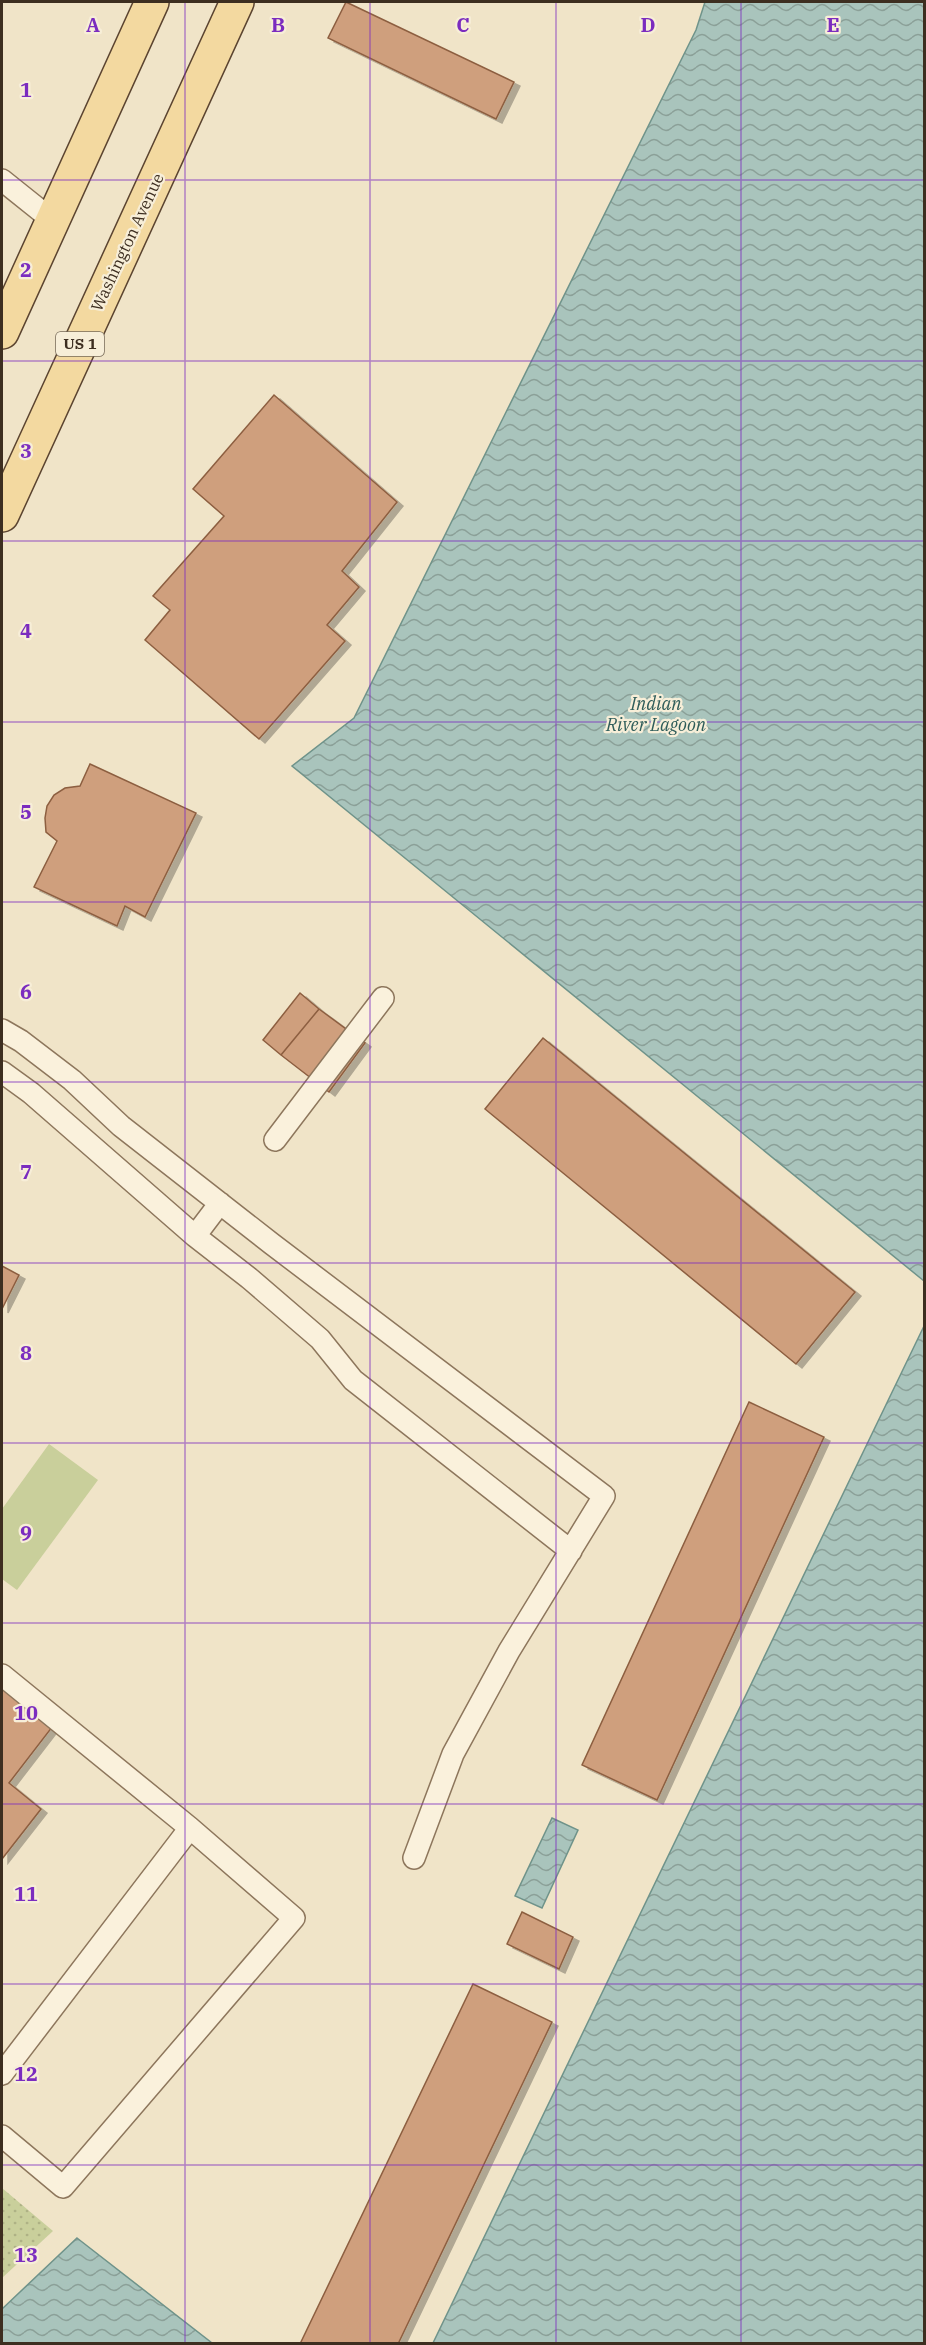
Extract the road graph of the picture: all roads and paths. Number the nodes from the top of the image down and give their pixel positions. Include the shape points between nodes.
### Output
1 (152, 2) edge
2 (237, 2) edge
3 (2, 180) edge
4 (52, 220) junction
5 (2, 332) edge
6 (2, 515) edge
7 (383, 998) dead end
8 (2, 1030) edge
9 (2, 1072) edge
10 (120, 1126) junction
11 (275, 1140) dead end
12 (100, 1155) junction
13 (220, 1203) junction
14 (195, 1236) junction
15 (571, 1551) junction
16 (2, 1675) edge
17 (190, 1828) junction
18 (414, 1857) dead end
19 (2, 2074) edge
20 (2, 2136) edge

1 - 4 main road
2 - 6 main road, Washington Avenue / US 1
3 - 4 lane
4 - 5 main road
7 - 11 lane
8 - 10 lane via 72,1080
9 - 12 lane
10 - 12 lane
10 - 13 lane
12 - 14 lane
13 - 14 lane
13 - 15 lane via 604,1496
14 - 15 lane via 320,1339 353,1380
15 - 18 lane via 509,1651 453,1754
16 - 17 lane
17 - 19 lane
17 - 20 lane via 294,1918 63,2187

